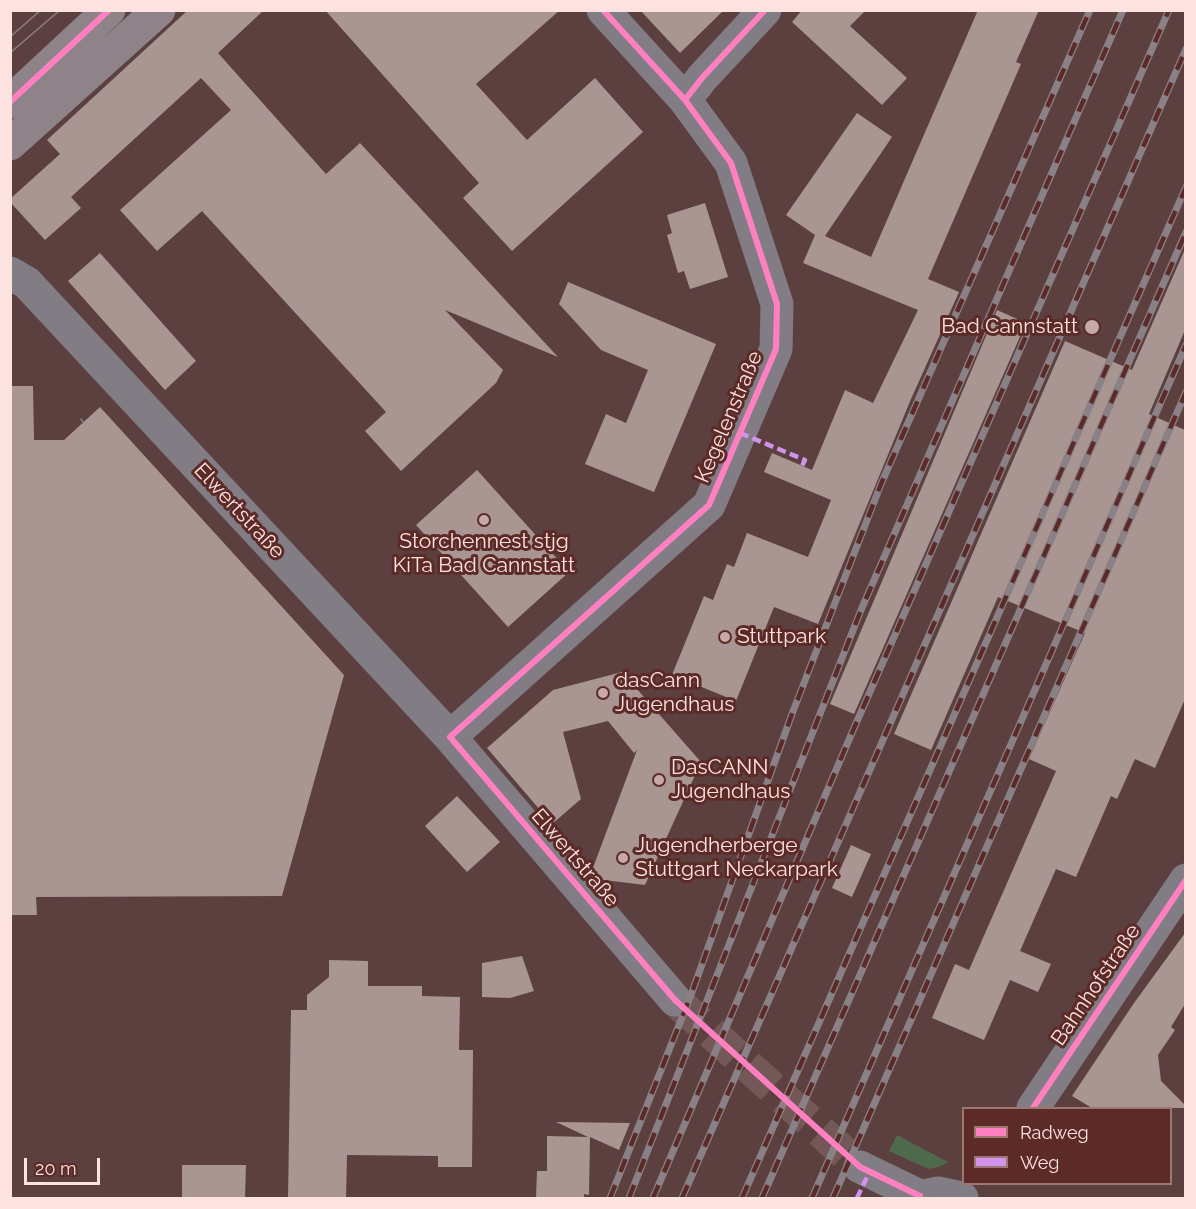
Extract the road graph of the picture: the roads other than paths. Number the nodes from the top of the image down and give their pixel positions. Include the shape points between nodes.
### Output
1 (109, 10) edge
2 (159, 10) edge
3 (603, 10) edge
4 (765, 10) edge
5 (685, 100) junction
6 (10, 102) edge
7 (10, 144) edge
8 (10, 273) edge
9 (450, 737) junction
10 (1185, 880) edge
11 (675, 1000) tunnel mouth
12 (1035, 1107) edge
13 (860, 1167) tunnel mouth
14 (983, 1185) edge
15 (917, 1197) edge
16 (962, 1198) edge
17 (975, 1198) edge

1 - 6 main road
2 - 7 main road
3 - 5 street, Kegelenstraße
4 - 5 street
5 - 9 street, Kegelenstraße via 731,163 777,303 776,349 709,504
8 - 9 street, Elwertstraße via 27,283
9 - 11 street, Elwertstraße
10 - 12 street, Bahnhofstraße
13 - 15 street
14 - 17 street
15 - 16 street via 938,1193

